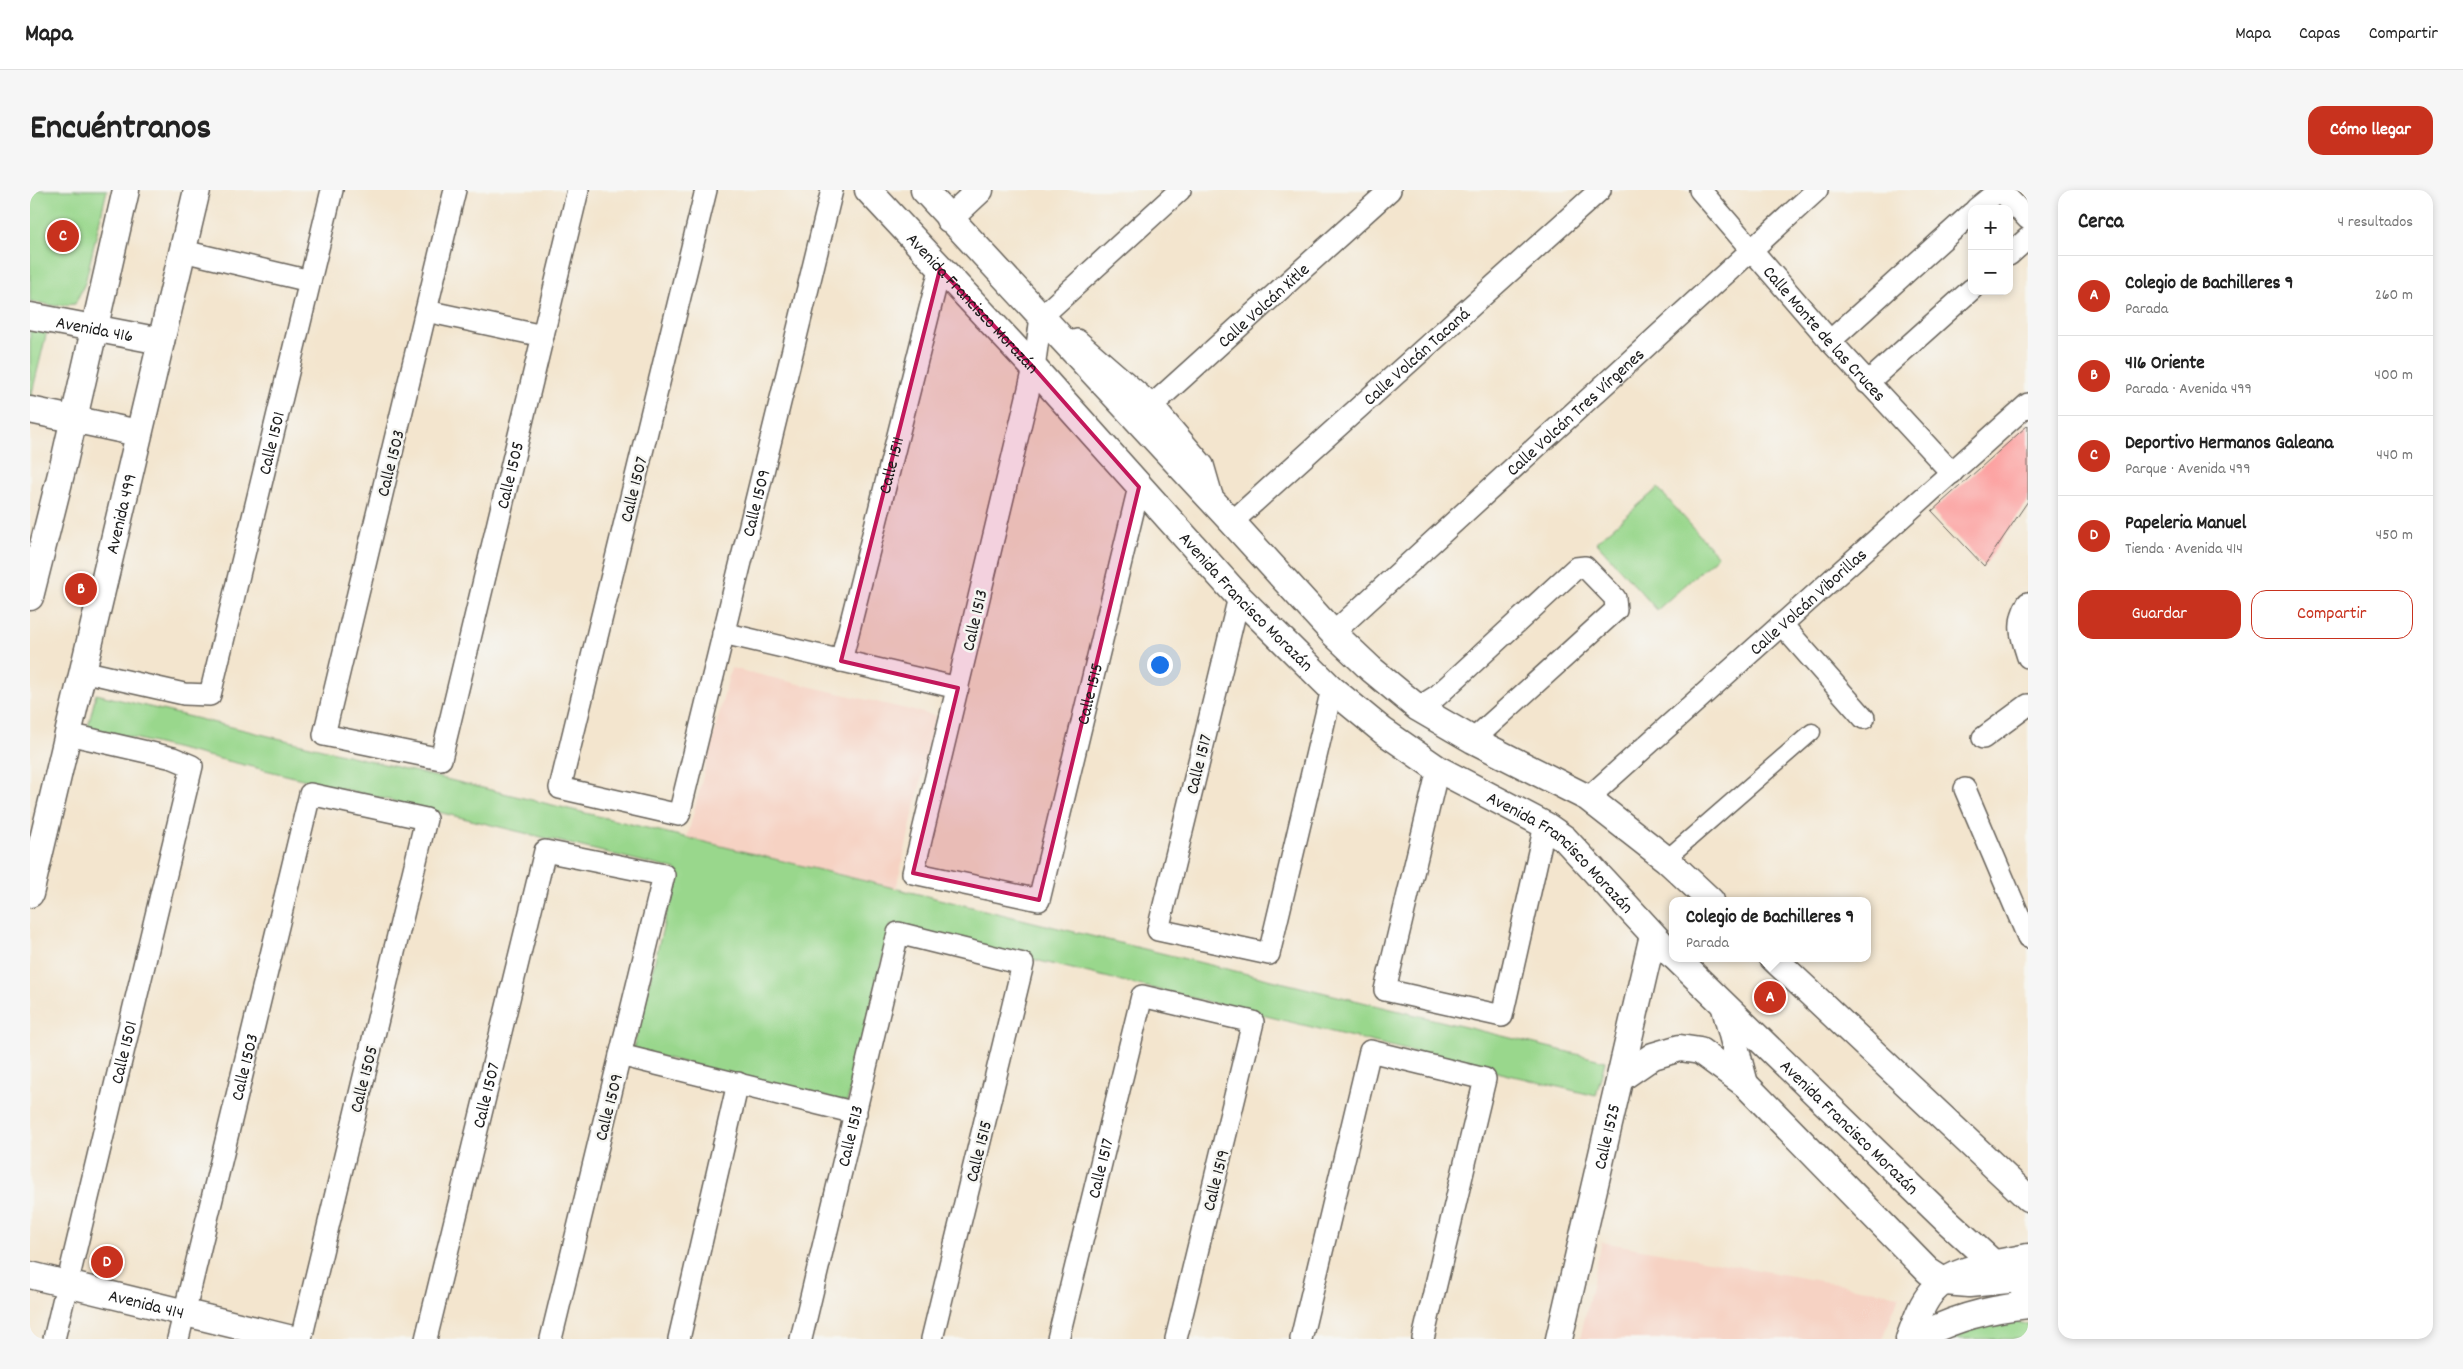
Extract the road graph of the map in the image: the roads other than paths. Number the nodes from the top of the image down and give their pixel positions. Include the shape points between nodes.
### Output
1 (126, 190) edge
2 (197, 190) edge
3 (332, 190) edge
4 (455, 190) edge
5 (578, 190) edge
6 (706, 190) edge
7 (832, 190) edge
8 (868, 190) edge
9 (924, 190) edge
10 (980, 190) edge
11 (1180, 190) edge
12 (1390, 190) edge
13 (1600, 190) edge
14 (1700, 190) edge
15 (1817, 190) edge
16 (1981, 205) edge
17 (1968, 216) edge
18 (2028, 218) edge
19 (949, 219) junction
20 (2028, 238) edge
21 (1752, 250) junction
22 (183, 251) junction
23 (2013, 251) edge
24 (940, 269) junction
25 (310, 281) junction
26 (1968, 293) edge
27 (426, 311) junction
28 (30, 316) edge
29 (1041, 317) junction
30 (94, 328) junction
31 (543, 336) junction
32 (161, 341) junction
33 (1830, 341) junction
34 (1034, 368) junction
35 (1867, 383) junction
36 (2028, 404) edge
37 (30, 410) edge
38 (1145, 413) junction
39 (74, 419) junction
40 (138, 433) junction
41 (1952, 473) junction
42 (1139, 487) junction
43 (1232, 522) junction
44 (30, 597) edge
45 (1239, 597) junction
46 (2028, 603) edge
47 (1783, 626) junction
48 (723, 633) junction
49 (1332, 633) junction
50 (2028, 657) edge
51 (840, 661) junction
52 (82, 671) junction
53 (958, 688) junction
54 (1332, 689) junction
55 (2028, 705) edge
56 (1418, 708) junction
57 (1864, 718) dead end
58 (1812, 732) dead end
59 (68, 734) junction
60 (1983, 738) dead end
61 (1474, 740) junction
62 (441, 759) joint
63 (1438, 769) junction
64 (1965, 789) dead end
65 (310, 794) joint
66 (1588, 798) junction
67 (678, 815) joint
68 (1545, 826) junction
69 (545, 851) joint
70 (1666, 859) junction
71 (913, 873) joint
72 (30, 894) edge
73 (1707, 897) edge
74 (898, 933) joint
75 (1653, 935) junction
76 (2028, 937) edge
77 (1669, 952) edge
78 (1680, 962) edge
79 (1777, 962) edge
80 (1726, 1008) junction
81 (1253, 1022) joint
82 (620, 1055) junction
83 (1620, 1078) junction
84 (738, 1083) junction
85 (1745, 1084) junction
86 (856, 1112) junction
87 (2028, 1198) edge
88 (2028, 1257) edge
89 (1993, 1264) junction
90 (30, 1275) edge
91 (1945, 1282) junction
92 (2023, 1282) edge
93 (67, 1284) junction
94 (2028, 1305) edge
95 (185, 1313) junction
96 (54, 1339) edge
97 (178, 1339) edge
98 (292, 1339) edge
99 (301, 1339) edge
100 (426, 1339) edge
101 (552, 1339) edge
102 (679, 1339) edge
103 (801, 1339) edge
104 (932, 1339) edge
105 (1058, 1339) edge
106 (1176, 1339) edge
107 (1301, 1339) edge
108 (1423, 1339) edge
109 (1560, 1339) edge
110 (1909, 1339) edge
111 (1916, 1339) edge

1 - 30 street
2 - 22 street, Avenida 499
3 - 25 street, Calle 1501
4 - 27 street, Calle 1503
5 - 31 street, Calle 1505
6 - 67 street, Calle 1507 via 560,788
7 - 48 street, Calle 1509
8 - 24 street, Avenida Francisco Morazán
9 - 19 street
10 - 19 street
11 - 29 street
12 - 38 street, Calle Volcán Xitle
13 - 43 street, Calle Volcán Tacaná
14 - 21 street, Calle Monte de las Cruces
15 - 21 street, Calle Volcán Tres Vírgenes
16 - 18 street via 1997,192 2006,196
17 - 33 street
19 - 29 street
20 - 23 street
21 - 33 street, Calle Monte de las Cruces
21 - 49 street, Calle Volcán Tres Vírgenes
22 - 25 street
22 - 32 street, Avenida 499
24 - 34 street, Avenida Francisco Morazán
24 - 51 street, Calle 1511
25 - 52 street, Calle 1501 via 210,695 184,694
26 - 35 street
27 - 31 street
27 - 62 street, Calle 1503 via 324,735
28 - 30 street, Avenida 416
29 - 34 street, Calle 1513
29 - 38 street
30 - 32 street, Avenida 416
30 - 39 street
31 - 62 street, Calle 1505
32 - 40 street, Avenida 499
33 - 35 street, Calle Monte de las Cruces
34 - 42 street, Avenida Francisco Morazán
34 - 53 street, Calle 1513
35 - 41 street, Calle Monte de las Cruces
36 - 41 street, Calle Volcán Viborillas
37 - 39 street
38 - 43 street
39 - 40 street
39 - 44 street
40 - 52 street, Avenida 499
41 - 47 street, Calle Volcán Viborillas
42 - 45 street, Avenida Francisco Morazán
42 - 71 street, Calle 1515 via 1039,900
43 - 49 street
45 - 54 street, Avenida Francisco Morazán
45 - 54 street, Calle 1517 via 1158,930 1269,954
46 - 50 street via 2021,615 2019,631
47 - 57 street
47 - 66 street, Calle Volcán Viborillas
48 - 51 street
48 - 67 street, Calle 1509
49 - 56 street
51 - 53 street
52 - 59 street, Avenida 499
53 - 71 street, Calle 1513
54 - 63 street, Avenida Francisco Morazán via 1383,731
55 - 60 street
56 - 61 street
56 - 61 street via 1437,696 1576,568 1588,569 1615,598 1614,613
58 - 70 street
59 - 72 street, Avenida 499
59 - 93 street, Calle 1501 via 173,758 192,766
61 - 66 street
63 - 68 street, Avenida Francisco Morazán
63 - 68 street via 1385,990 1502,1016
64 - 76 street
65 - 95 street, Calle 1503
65 - 99 street, Calle 1505 via 426,819
66 - 70 street
68 - 75 street, Avenida Francisco Morazán via 1583,855
69 - 82 street, Calle 1509 via 664,875
69 - 100 street, Calle 1507
70 - 73 street
74 - 86 street, Calle 1513
74 - 104 street, Calle 1515 via 1023,964
75 - 77 street, Avenida Francisco Morazán
75 - 83 street, Calle 1525
78 - 80 street, Avenida Francisco Morazán
79 - 87 street
80 - 85 street
80 - 89 street, Avenida Francisco Morazán
81 - 105 street, Calle 1517 via 1142,996
81 - 106 street, Calle 1519
82 - 84 street
82 - 101 street, Calle 1509
83 - 85 street via 1653,1056 1680,1048 1700,1051
83 - 109 street, Calle 1525
84 - 86 street
84 - 102 street
85 - 91 street via 1921,1264
86 - 103 street, Calle 1513
88 - 89 street
89 - 91 street via 1964,1270
89 - 92 street, Avenida Francisco Morazán
90 - 93 street, Avenida 414
91 - 92 street
91 - 110 street via 1931,1292
93 - 95 street, Avenida 414
93 - 96 street, Calle 1501
94 - 111 street via 1983,1311 1955,1319
95 - 97 street, Calle 1503
95 - 98 street, Avenida 414
107 - 108 street via 1370,1051 1485,1079

